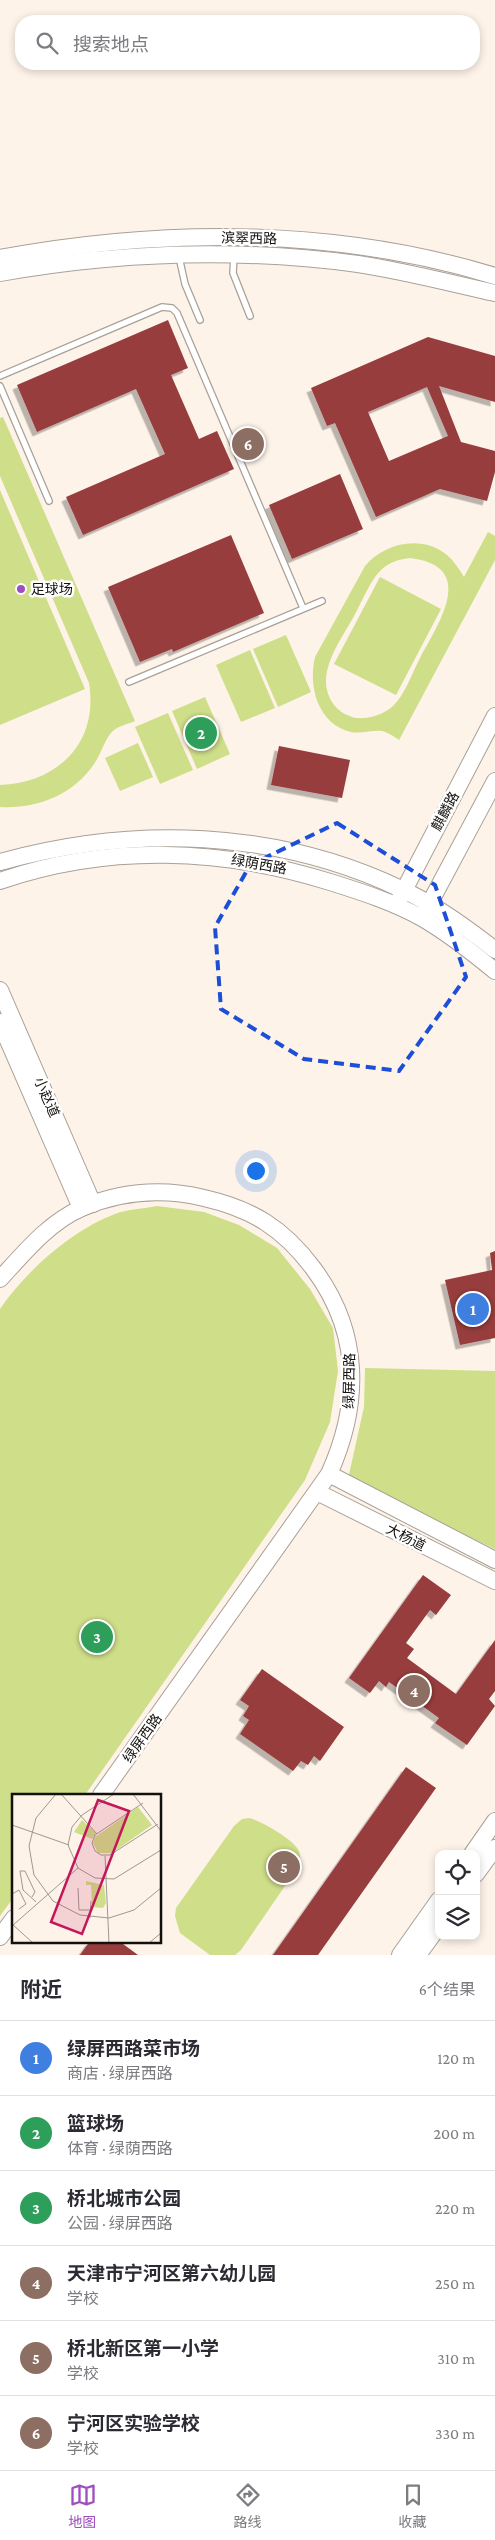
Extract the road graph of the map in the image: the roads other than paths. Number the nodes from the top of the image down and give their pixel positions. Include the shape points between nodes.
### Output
1 (234, 245) junction
2 (178, 246) junction
3 (0, 258) edge
4 (0, 273) edge
5 (495, 276) edge
6 (495, 293) edge
7 (250, 316) dead end
8 (200, 320) dead end
9 (0, 376) edge
10 (0, 386) edge
11 (49, 501) dead end
12 (322, 600) dead end
13 (303, 608) junction
14 (129, 682) dead end
15 (495, 716) edge
16 (495, 781) edge
17 (0, 862) edge
18 (0, 881) edge
19 (404, 890) junction
20 (397, 906) junction
21 (426, 911) junction
22 (495, 950) edge
23 (495, 971) edge
24 (0, 990) edge
25 (0, 1022) edge
26 (87, 1206) junction
27 (0, 1279) edge
28 (329, 1474) junction
29 (317, 1492) junction
30 (495, 1560) edge
31 (495, 1581) edge
32 (102, 1794) edge
33 (495, 1821) edge
34 (495, 1848) edge
35 (475, 1850) edge
36 (480, 1869) edge
37 (435, 1906) edge
38 (12, 1921) edge
39 (435, 1932) edge
40 (0, 1937) edge
41 (400, 1955) edge
42 (418, 1955) edge

1 - 2 street, 滨翠西路
1 - 5 street, 滨翠西路 via 316,242 394,252
1 - 6 street, 滨翠西路 via 360,265
1 - 7 lane via 233,273
2 - 3 street, 滨翠西路 via 86,244
2 - 4 street, 滨翠西路
2 - 8 lane via 185,284
9 - 13 lane via 162,307 172,308 177,313
10 - 11 lane
12 - 13 lane
13 - 14 lane
15 - 19 street, 麒麟路
16 - 21 street
17 - 19 street, 绿荫西路 via 92,842 194,838 294,852 329,861
18 - 20 street, 绿荫西路 via 56,865 114,856 199,855 300,872
19 - 20 street, 麒麟路
19 - 21 street, 绿荫西路
20 - 21 street, 绿荫西路
21 - 22 street, 绿荫西路
21 - 23 street, 绿荫西路 via 451,937
24 - 26 street, 小赵道
25 - 26 street, 小赵道
26 - 27 street, 绿屏西路 via 56,1223
26 - 28 street, 绿屏西路 via 123,1194 156,1191 244,1209 287,1238 334,1298 350,1348 351,1399 347,1424
28 - 29 street, 绿屏西路
28 - 30 street, 大杨道
29 - 31 street, 大杨道
29 - 32 street, 绿屏西路
33 - 35 street
34 - 36 street
37 - 41 street
38 - 40 street
39 - 42 street

